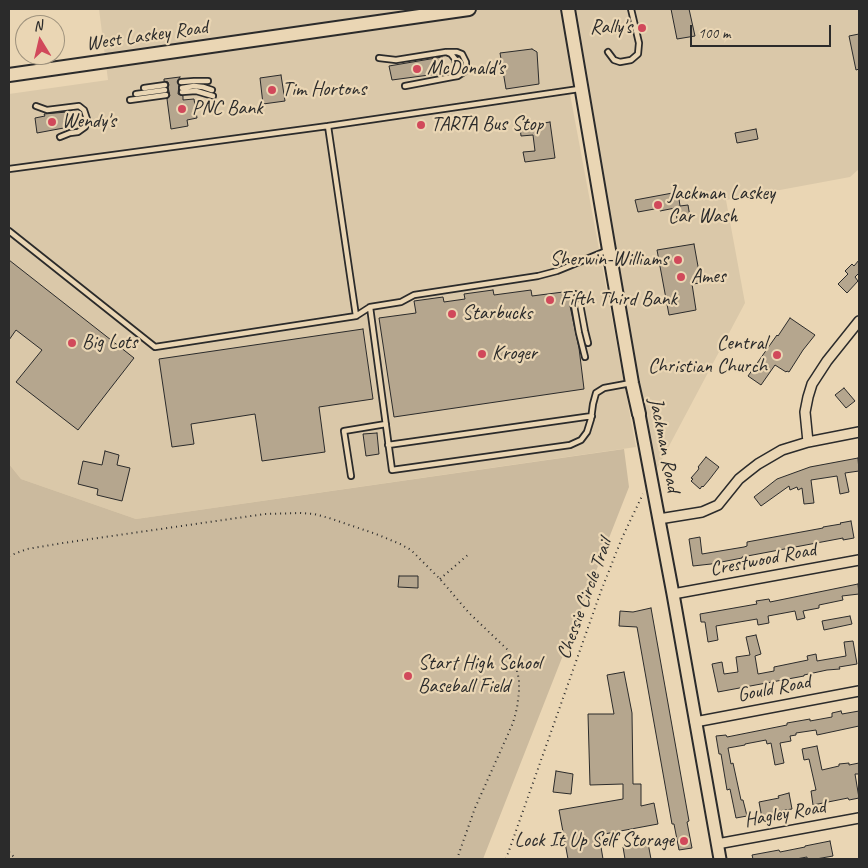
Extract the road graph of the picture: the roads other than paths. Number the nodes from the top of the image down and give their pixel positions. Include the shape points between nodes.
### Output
1 (470, 9) edge
2 (568, 9) edge
3 (631, 9) edge
4 (446, 52) junction
5 (608, 52) dead end
6 (379, 58) dead end
7 (9, 76) edge
8 (452, 77) junction
9 (208, 81) dead end
10 (405, 86) dead end
11 (144, 88) dead end
12 (582, 88) junction
13 (165, 90) junction
14 (212, 93) dead end
15 (136, 94) dead end
16 (130, 100) dead end
17 (36, 106) dead end
18 (328, 126) junction
19 (60, 137) dead end
20 (9, 169) edge
21 (9, 231) edge
22 (609, 250) junction
23 (575, 294) dead end
24 (580, 304) dead end
25 (370, 307) junction
26 (356, 316) junction
27 (859, 321) edge
28 (588, 343) dead end
29 (585, 357) dead end
30 (632, 382) junction
31 (639, 414) joint
32 (592, 416) junction
33 (386, 424) junction
34 (859, 432) edge
35 (808, 442) junction
36 (388, 445) junction
37 (351, 476) dead end
38 (659, 519) junction
39 (859, 560) edge
40 (673, 594) junction
41 (859, 691) edge
42 (696, 722) junction
43 (859, 818) edge
44 (717, 844) junction
45 (720, 859) edge

1 - 7 main road, West Laskey Road
2 - 12 main road, Jackman Road
3 - 5 lane via 639,43 638,54 632,60 620,62
4 - 6 lane via 396,60
4 - 8 lane via 456,63
4 - 8 lane via 460,52 466,62 464,72
8 - 10 lane
9 - 14 lane via 194,81 182,88 203,87
11 - 13 lane
12 - 18 lane
12 - 22 main road, Jackman Road
13 - 15 lane
13 - 16 lane
17 - 19 lane via 47,110 79,106 84,110 85,127
18 - 20 lane
18 - 26 lane
21 - 26 lane via 155,347
22 - 25 lane via 557,271 414,295 401,302
22 - 30 main road, Jackman Road
23 - 29 lane via 574,305
24 - 28 lane
25 - 26 lane
25 - 33 lane
27 - 35 street via 812,384 805,412
30 - 31 main road, Jackman Road
30 - 32 lane via 596,393
31 - 38 street, Jackman Road
32 - 36 lane
32 - 36 lane via 587,432 570,445 392,470
33 - 36 lane
33 - 37 lane via 344,430
34 - 35 street
35 - 38 street via 782,450 758,464 739,479 718,505 702,512
38 - 40 street, Jackman Road
39 - 40 street, Crestwood Road
40 - 42 street, Jackman Road
41 - 42 street, Gould Road
42 - 44 street, Jackman Road
43 - 44 street, Hagley Road
44 - 45 street, Jackman Road

